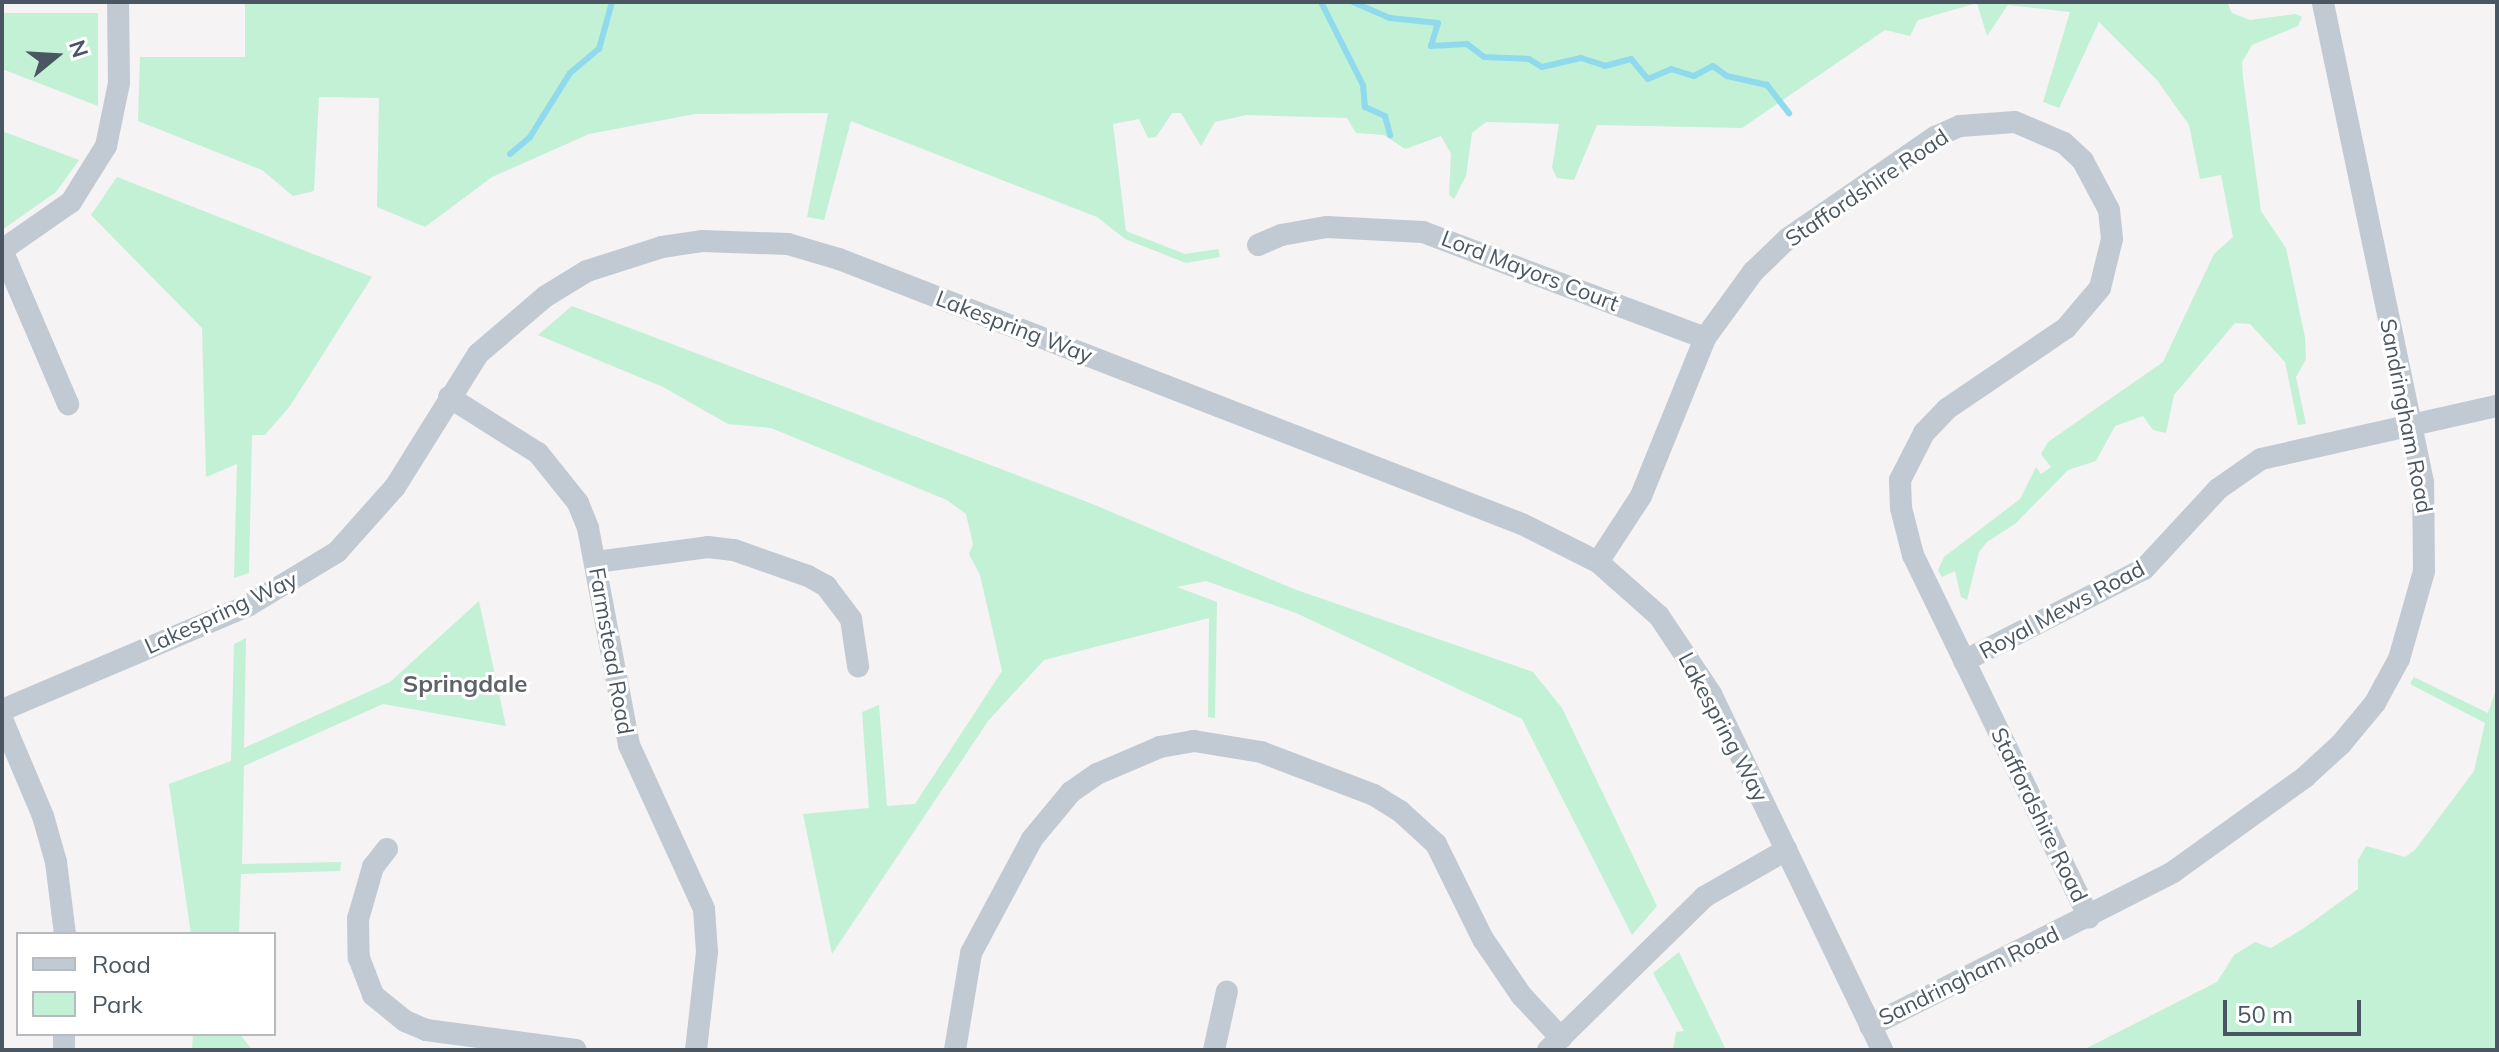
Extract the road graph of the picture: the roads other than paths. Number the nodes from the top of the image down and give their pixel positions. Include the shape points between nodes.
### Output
1 (118, 2) edge
2 (2323, 2) edge
3 (1258, 245) dead end
4 (2, 250) edge
5 (1705, 338) junction
6 (449, 397) junction
7 (68, 404) dead end
8 (2497, 406) edge
9 (2410, 424) junction
10 (596, 562) junction
11 (1598, 562) junction
12 (1964, 661) junction
13 (858, 666) dead end
14 (2, 710) edge
15 (2, 719) edge
16 (387, 849) dead end
17 (1786, 850) junction
18 (2089, 917) junction
19 (65, 932) edge
20 (1227, 991) dead end
21 (1870, 1026) junction
22 (1555, 1044) edge
23 (576, 1050) edge
24 (696, 1050) edge
25 (955, 1050) edge
26 (1214, 1050) edge
27 (1882, 1050) edge

1 - 4 street via 119,83 106,146 71,202
2 - 9 street, Sandringham Road
3 - 5 street, Lord Mayors Court via 1327,227 1423,232
4 - 7 street
5 - 11 street, Staffordshire Road via 1641,496
5 - 12 street, Staffordshire Road via 1753,272 1787,239 1935,137 1960,126 2015,122 2064,143 2083,161 2109,210 2112,239 2100,288 2066,328 1947,409 1924,433 1900,480 1904,531
6 - 10 street, Farmstead Road via 506,428 561,479 578,503
6 - 11 street, Lakespring Way via 478,354 512,322 587,271 662,247 702,241 788,244 839,259 1522,524
6 - 14 street, Lakespring Way via 370,519 298,580
8 - 9 street, Royal Mews Road
9 - 12 street, Royal Mews Road via 2261,459 2218,489 2144,569
9 - 18 street, Sandringham Road via 2423,482 2424,571 2399,659 2375,703 2305,777 2173,872
10 - 13 street via 708,547 734,550 808,576 826,586 851,619
10 - 24 street, Farmstead Road via 629,745 704,909 707,952
11 - 17 street, Lakespring Way via 1659,616 1689,657
12 - 18 street, Staffordshire Road
15 - 19 street via 43,816 56,862
16 - 23 street via 373,867 358,919 359,958 373,995 397,1016 426,1030
17 - 21 street, Lakespring Way
17 - 22 street via 1695,905
18 - 21 street, Sandringham Road
20 - 26 street
21 - 27 street, Lakespring Way
22 - 25 street via 1501,966 1450,867 1420,827 1374,795 1261,752 1194,741 1160,747 1097,774 1050,816 984,921 963,988

